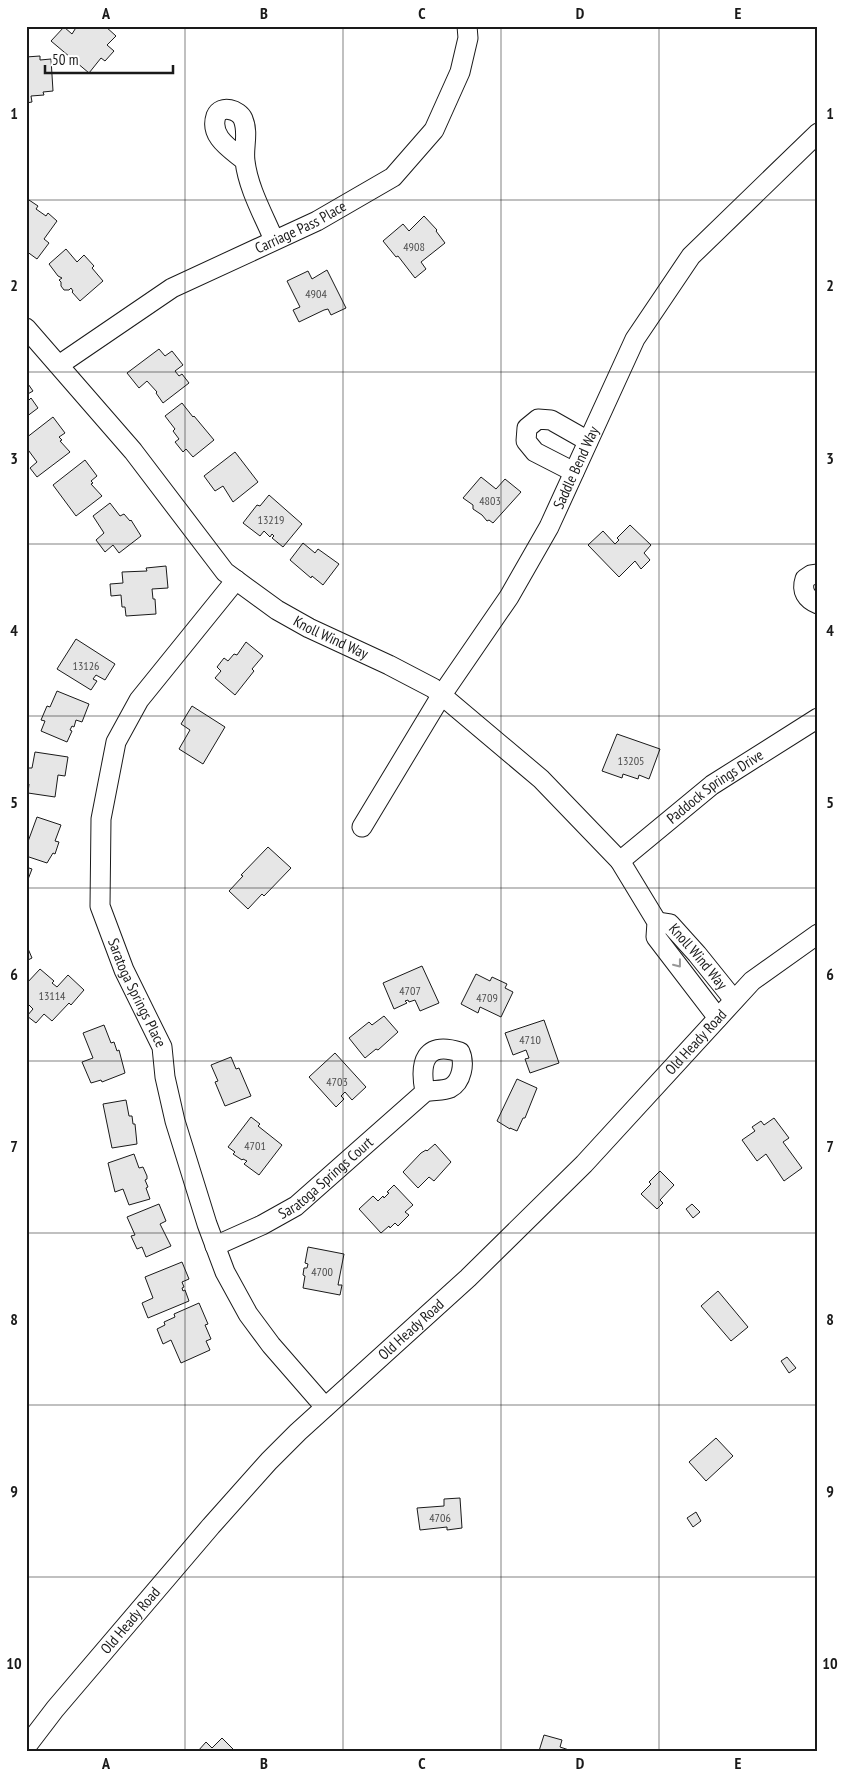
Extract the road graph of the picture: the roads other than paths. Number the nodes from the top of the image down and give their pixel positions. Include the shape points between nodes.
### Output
1 (467, 26) edge
2 (818, 133) edge
3 (245, 161) dead end
4 (274, 240) junction
5 (26, 328) edge
6 (59, 365) junction
7 (588, 441) junction
8 (574, 472) junction
9 (818, 574) edge
10 (236, 580) junction
11 (818, 604) edge
12 (441, 696) junction
13 (818, 718) edge
14 (362, 827) dead end
15 (620, 862) junction
16 (657, 922) junction
17 (818, 934) edge
18 (734, 1000) junction
19 (718, 1018) junction
20 (425, 1092) dead end
21 (215, 1246) junction
22 (325, 1407) junction
23 (26, 1747) edge

1 - 4 street, Carriage Pass Place via 468,38 460,72 434,130 393,177 317,221
2 - 7 street, Saddle Bend Way via 691,256 636,339
3 - 4 street
4 - 6 street, Carriage Pass Place via 172,288
5 - 6 street, Knoll Wind Way
6 - 10 street, Knoll Wind Way via 133,451 225,572
7 - 8 street, Saddle Bend Way
7 - 8 street via 550,420 538,419 527,428 526,441 535,452
8 - 12 street, Saddle Bend Way via 549,527 509,596
9 - 11 street via 805,578 802,586 806,597
10 - 12 street, Knoll Wind Way via 276,610 389,665 433,688
10 - 21 street, Saratoga Springs Place via 139,700 116,742 101,819 100,906 124,970 162,1047 175,1121
12 - 14 street, Saddle Bend Way
12 - 15 street, Knoll Wind Way via 541,779
13 - 15 street, Paddock Springs Drive via 712,785
15 - 16 street, Knoll Wind Way
16 - 18 street, Knoll Wind Way via 670,924
16 -> 19 street, Knoll Wind Way via 656,937
17 - 18 street, Old Heady Road via 752,981
18 - 19 street, Old Heady Road
19 - 22 street, Old Heady Road via 584,1164 468,1278
20 - 21 street, Saratoga Springs Court via 296,1206
21 - 22 street, Saratoga Springs Place via 248,1314
22 - 23 street, Old Heady Road via 269,1461 211,1526

